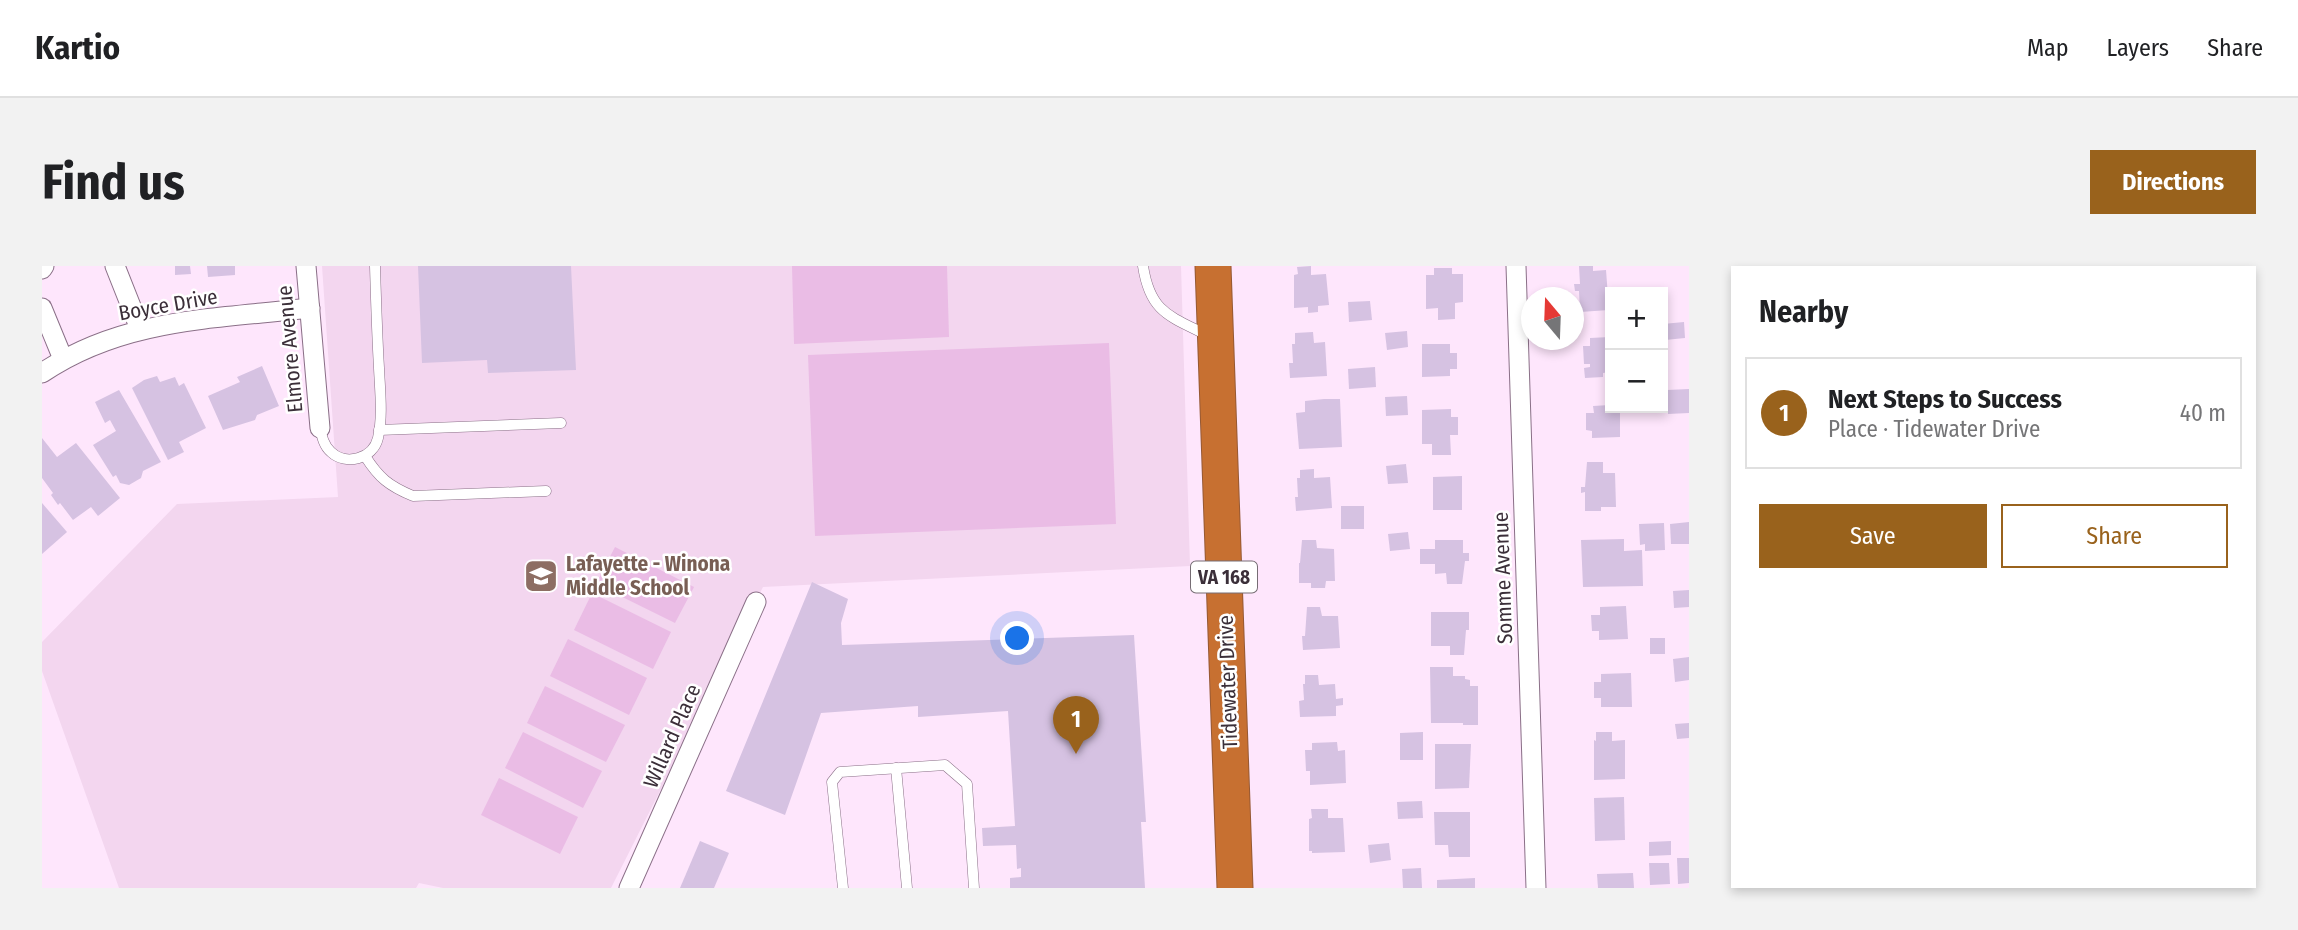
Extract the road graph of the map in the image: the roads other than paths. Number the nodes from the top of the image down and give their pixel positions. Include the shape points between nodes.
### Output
1 (115, 266) edge
2 (306, 266) edge
3 (374, 266) edge
4 (1143, 266) edge
5 (1213, 266) edge
6 (1516, 266) edge
7 (42, 308) edge
8 (310, 308) junction
9 (139, 329) junction
10 (1215, 339) junction
11 (63, 359) junction
12 (42, 373) edge
13 (561, 423) dead end
14 (320, 428) joint
15 (379, 430) junction
16 (365, 456) junction
17 (546, 491) dead end
18 (756, 602) dead end
19 (895, 768) junction
20 (629, 888) edge
21 (843, 888) edge
22 (907, 888) edge
23 (974, 888) edge
24 (1235, 888) edge
25 (1536, 888) edge

1 - 9 street
2 - 8 street, Elmore Avenue
3 - 15 lane
4 - 10 lane via 1152,297 1164,314
5 - 10 highway, Tidewater Drive / VA 168
6 - 25 street, Somme Avenue
7 - 11 street
8 - 9 street, Boyce Drive
8 - 14 street, Elmore Avenue
9 - 11 street, Boyce Drive
10 - 24 highway, Tidewater Drive / VA 168
11 - 12 street, Boyce Drive
13 - 15 lane
14 - 16 lane via 330,452 342,459
15 - 16 lane via 375,447
16 - 17 lane via 378,475 413,496
18 - 20 street, Willard Place
19 - 21 lane via 840,772 832,782
19 - 22 lane
19 - 23 lane via 945,765 967,784

